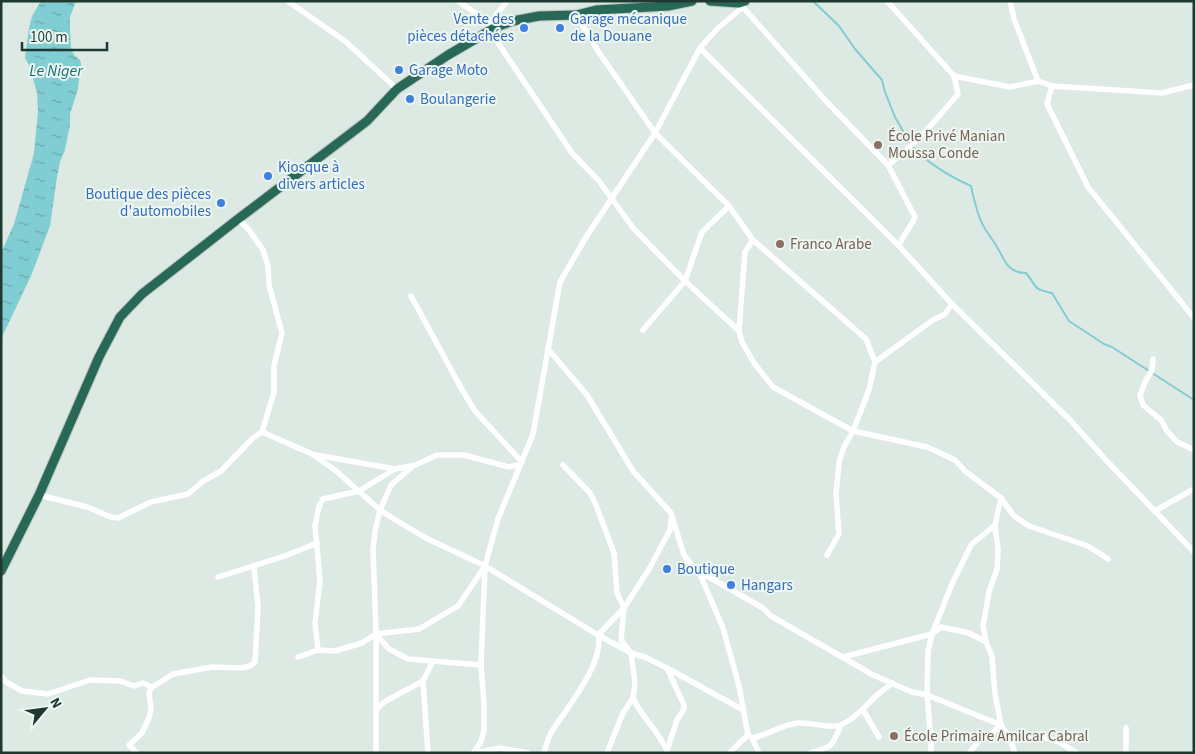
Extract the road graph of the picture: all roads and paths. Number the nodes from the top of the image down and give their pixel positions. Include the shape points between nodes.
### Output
1 (290, 1) edge
2 (458, 1) edge
3 (507, 1) edge
4 (692, 1) edge
5 (710, 1) edge
6 (727, 1) edge
7 (887, 1) edge
8 (1010, 1) edge
9 (741, 3) edge
10 (576, 15) junction
11 (490, 27) junction
12 (700, 48) junction
13 (954, 76) junction
14 (1038, 81) junction
15 (1194, 85) edge
16 (1052, 86) junction
17 (397, 89) junction
18 (655, 133) junction
19 (888, 165) junction
20 (612, 199) junction
21 (729, 206) junction
22 (238, 219) junction
23 (753, 240) junction
24 (899, 246) junction
25 (685, 281) junction
26 (411, 296) dead end
27 (952, 304) junction
28 (1194, 318) edge
29 (643, 330) dead end
30 (739, 331) junction
31 (549, 350) junction
32 (1153, 359) dead end
33 (875, 362) junction
34 (853, 431) junction
35 (262, 432) junction
36 (1194, 450) edge
37 (312, 454) junction
38 (522, 463) junction
39 (563, 465) dead end
40 (413, 466) junction
41 (395, 469) junction
42 (1194, 489) edge
43 (359, 491) junction
44 (38, 495) junction
45 (1000, 498) junction
46 (380, 510) junction
47 (1155, 511) junction
48 (671, 513) junction
49 (995, 525) junction
50 (317, 543) junction
51 (1194, 552) edge
52 (827, 555) dead end
53 (1108, 559) dead end
54 (254, 566) junction
55 (486, 566) junction
56 (1, 571) edge
57 (699, 572) junction
58 (218, 578) dead end
59 (624, 608) junction
60 (376, 634) junction
61 (932, 634) junction
62 (598, 635) junction
63 (986, 642) junction
64 (318, 650) junction
65 (631, 653) junction
66 (843, 657) junction
67 (298, 658) dead end
68 (433, 661) junction
69 (481, 665) junction
70 (667, 668) junction
71 (1, 676) edge
72 (423, 681) junction
73 (892, 683) junction
74 (152, 687) junction
75 (927, 695) junction
76 (633, 698) junction
77 (377, 708) junction
78 (743, 710) junction
79 (863, 710) junction
80 (841, 725) junction
81 (1001, 725) junction
82 (1126, 728) dead end
83 (750, 736) junction
84 (879, 737) dead end
85 (1010, 739) junction
86 (667, 751) edge
87 (137, 753) edge
88 (376, 753) edge
89 (428, 753) edge
90 (474, 753) edge
91 (529, 753) edge
92 (544, 753) edge
93 (607, 753) edge
94 (728, 753) edge
95 (759, 753) edge
96 (810, 753) edge
97 (931, 753) edge
98 (969, 753) edge
99 (1015, 753) edge
100 (1077, 753) edge
101 (1126, 753) edge

1 - 17 street via 345,41
2 - 11 street
3 - 11 street
4 - 10 highway via 668,6 596,10
5 - 6 highway
6 - 9 highway
7 - 13 street
8 - 14 street
9 - 12 street
9 - 19 street via 825,100
10 - 11 highway via 531,17
10 - 18 street
11 - 17 highway
11 - 20 street via 572,153
12 - 18 street
12 - 24 street
13 - 14 street via 1010,87
13 - 19 street via 958,94 919,139
14 - 16 street
15 - 16 street via 1162,93
16 - 28 street via 1047,104 1088,187
17 - 22 highway via 367,121
18 - 20 street
18 - 21 street
19 - 24 street via 915,216
20 - 25 street via 634,229
20 - 31 street via 560,282
21 - 23 street
21 - 25 street via 702,232
22 - 35 street via 262,250 282,332 274,366 274,392
22 - 44 highway via 142,294 120,317
23 - 30 street via 745,252
23 - 33 street via 866,339
24 - 27 street
25 - 29 street
25 - 30 street
26 - 38 street via 475,411
27 - 33 street via 946,314
27 - 47 street via 1071,421
30 - 34 street via 754,363 773,387
31 - 38 street via 533,434
31 - 48 street via 587,396 633,471
32 - 36 street via 1152,370 1140,395 1143,405 1161,420 1177,442
33 - 34 street via 869,390
34 - 45 street via 927,447 954,460
34 - 52 street via 839,462 836,494 840,534
35 - 37 street
35 - 44 street via 221,471 188,494 151,502 118,518
37 - 41 street
37 - 43 street
38 - 40 street via 509,467 464,455 437,455
38 - 55 street via 498,519
39 - 59 street via 590,493 596,505 614,553 617,593
40 - 41 street
40 - 46 street via 391,485
41 - 43 street
42 - 47 street
43 - 46 street
43 - 50 street via 323,499 314,526
44 - 56 highway
45 - 49 street
45 - 53 street via 1014,516 1028,526 1088,546
46 - 55 street via 426,538
46 - 60 street via 373,550
47 - 51 street
48 - 57 street via 684,555
48 - 59 street via 670,530
49 - 61 street via 971,545
49 - 63 street via 997,569 982,626
50 - 54 street
50 - 64 street via 320,581 315,622
54 - 58 street
54 - 74 street via 258,607 255,662 242,668 212,667 185,671 173,674
55 - 60 street via 458,606 419,629
55 - 62 street
55 - 69 street
57 - 66 street
57 - 78 street via 723,628
59 - 62 street
59 - 65 street via 621,640
60 - 64 street via 362,643 335,651
60 - 68 street via 389,649 408,659
60 - 77 street
61 - 63 street via 941,627 955,629
61 - 66 street
61 - 75 street via 928,651
62 - 65 street
62 - 92 street via 600,644 593,665 582,688 552,732
63 - 81 street via 992,656
64 - 67 street
65 - 70 street
65 - 76 street via 635,683
66 - 73 street
68 - 69 street
68 - 72 street
69 - 90 street via 484,730
70 - 78 street
70 - 86 street via 684,705
71 - 74 street via 22,692 48,694 90,680 120,680 134,686 143,682
72 - 77 street
72 - 89 street
73 - 75 street
73 - 79 street
74 - 87 street via 149,692 149,718 142,734 129,745
75 - 81 street
75 - 97 street
76 - 86 street
76 - 93 street via 623,713
77 - 88 street
78 - 83 street
79 - 80 street
79 - 84 street
80 - 83 street via 801,723 761,736
80 - 96 street via 834,744
81 - 85 street
81 - 98 street via 989,736 984,735
82 - 101 street
83 - 94 street
83 - 95 street
85 - 99 street
85 - 100 street via 1047,738
90 - 91 street via 499,748

